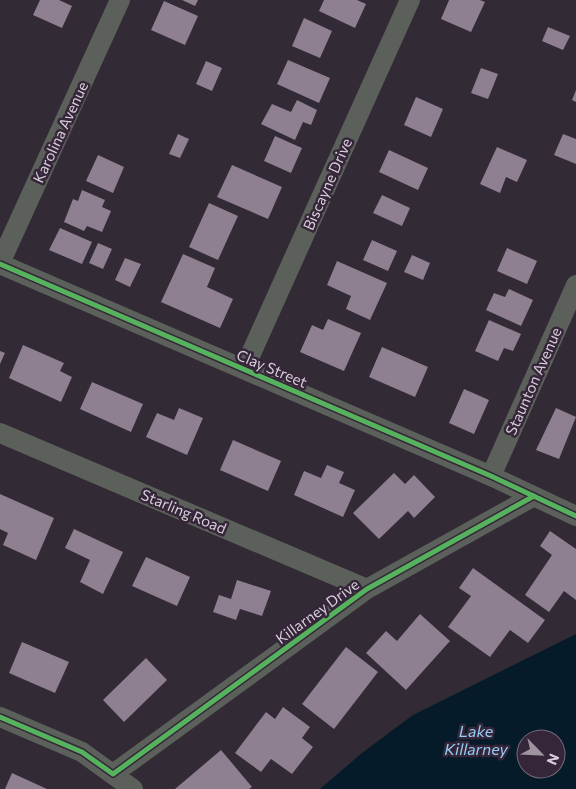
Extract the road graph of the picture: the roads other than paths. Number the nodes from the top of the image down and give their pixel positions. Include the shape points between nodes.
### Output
1 (120, 0) edge
2 (410, 0) edge
3 (0, 263) edge
4 (576, 285) edge
5 (244, 369) junction
6 (0, 433) edge
7 (491, 476) junction
8 (534, 496) junction
9 (576, 516) edge
10 (367, 589) junction
11 (0, 718) edge
12 (113, 774) junction
13 (133, 789) edge

1 - 3 street, Karolina Avenue
2 - 5 street, Biscayne Drive
3 - 5 street, Clay Street
4 - 7 street, Staunton Avenue
5 - 7 street, Clay Street
6 - 10 street, Starling Road
7 - 8 street, Clay Street
8 - 9 street
8 - 10 street, Killarney Drive
10 - 12 street, Killarney Drive
11 - 12 street via 82,752
12 - 13 street

